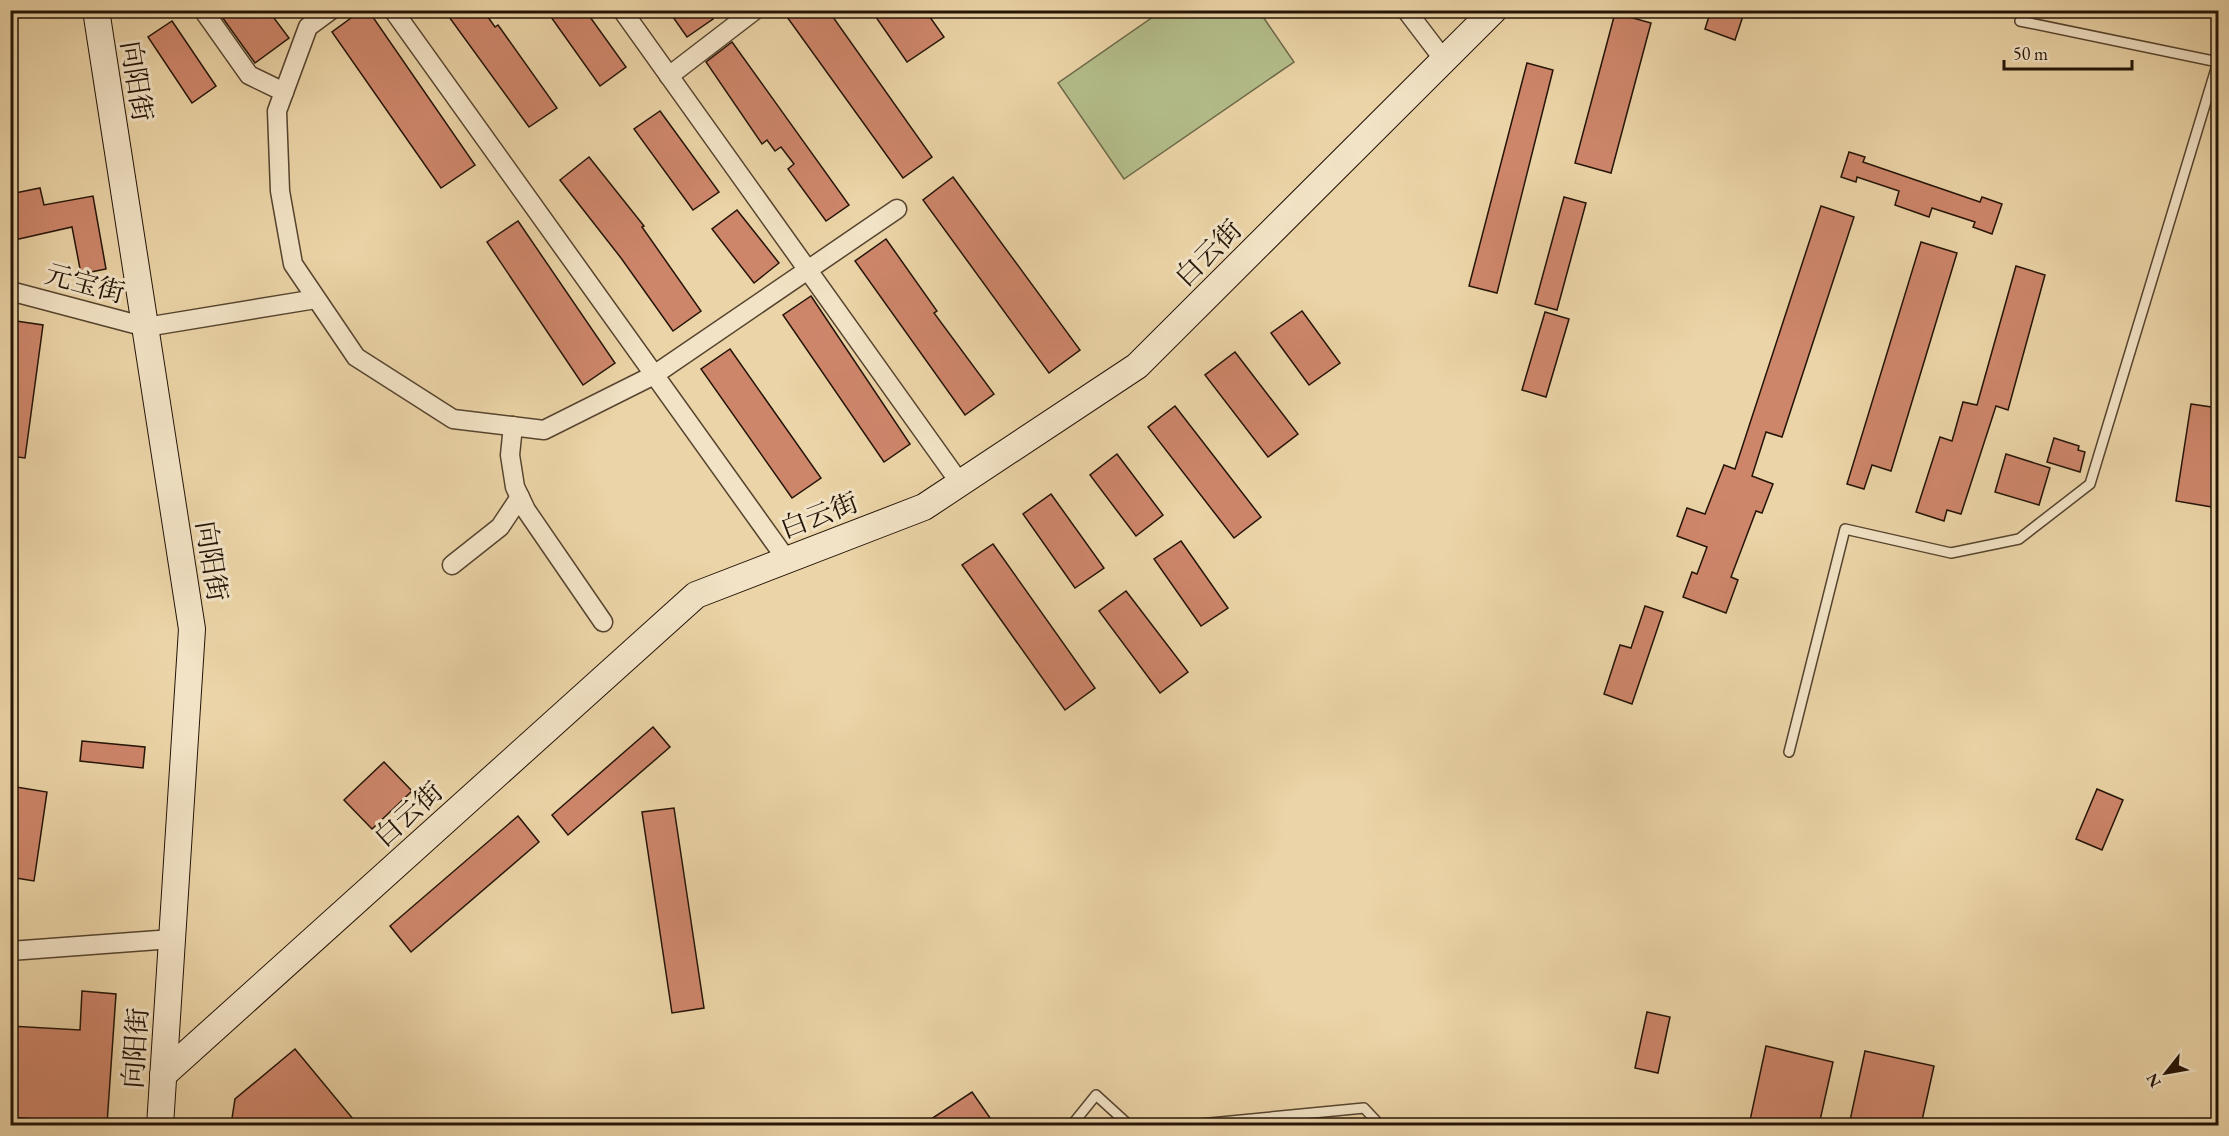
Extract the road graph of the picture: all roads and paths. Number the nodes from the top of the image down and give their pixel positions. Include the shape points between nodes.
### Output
1 (96, 10) edge
2 (203, 10) edge
3 (332, 10) edge
4 (393, 10) edge
5 (622, 10) edge
6 (755, 10) edge
7 (1406, 10) edge
8 (1494, 10) edge
9 (2020, 21) dead end
10 (1444, 60) junction
11 (2218, 62) edge
12 (669, 76) junction
13 (284, 92) junction
14 (897, 209) dead end
15 (807, 272) junction
16 (10, 291) edge
17 (316, 298) junction
18 (146, 327) junction
19 (654, 375) junction
20 (513, 426) junction
21 (960, 483) junction
22 (520, 497) junction
23 (787, 560) junction
24 (452, 566) dead end
25 (603, 622) dead end
26 (1790, 752) dead end
27 (172, 939) junction
28 (10, 951) edge
29 (163, 1075) junction
30 (160, 1125) edge
31 (1071, 1125) edge
32 (1130, 1125) edge
33 (1179, 1125) edge
34 (1381, 1125) edge

1 - 18 main road, 向阳街
2 - 13 street via 249,75
3 - 13 street via 308,27
4 - 19 street
5 - 12 street
6 - 12 street
7 - 10 street
8 - 10 main road, 白云街
9 - 11 lane
10 - 21 main road, 白云街 via 1137,366
11 - 26 lane via 2090,484 2019,539 1951,553 1845,529
12 - 15 street
13 - 17 street via 277,111 280,191 293,264
14 - 15 street
15 - 19 street
15 - 21 street
16 - 18 street, 元宝街
17 - 18 street
17 - 20 street via 356,357 453,419
18 - 27 main road, 向阳街 via 192,629
19 - 20 street via 544,430
19 - 23 street
20 - 22 street via 510,456
21 - 23 main road, 白云街 via 924,507
22 - 24 street via 500,527
22 - 25 street
23 - 29 main road, 白云街 via 696,595
27 - 28 street
27 - 29 main road, 向阳街
29 - 30 main road, 向阳街
31 - 32 lane via 1096,1095
33 - 34 lane via 1364,1107

